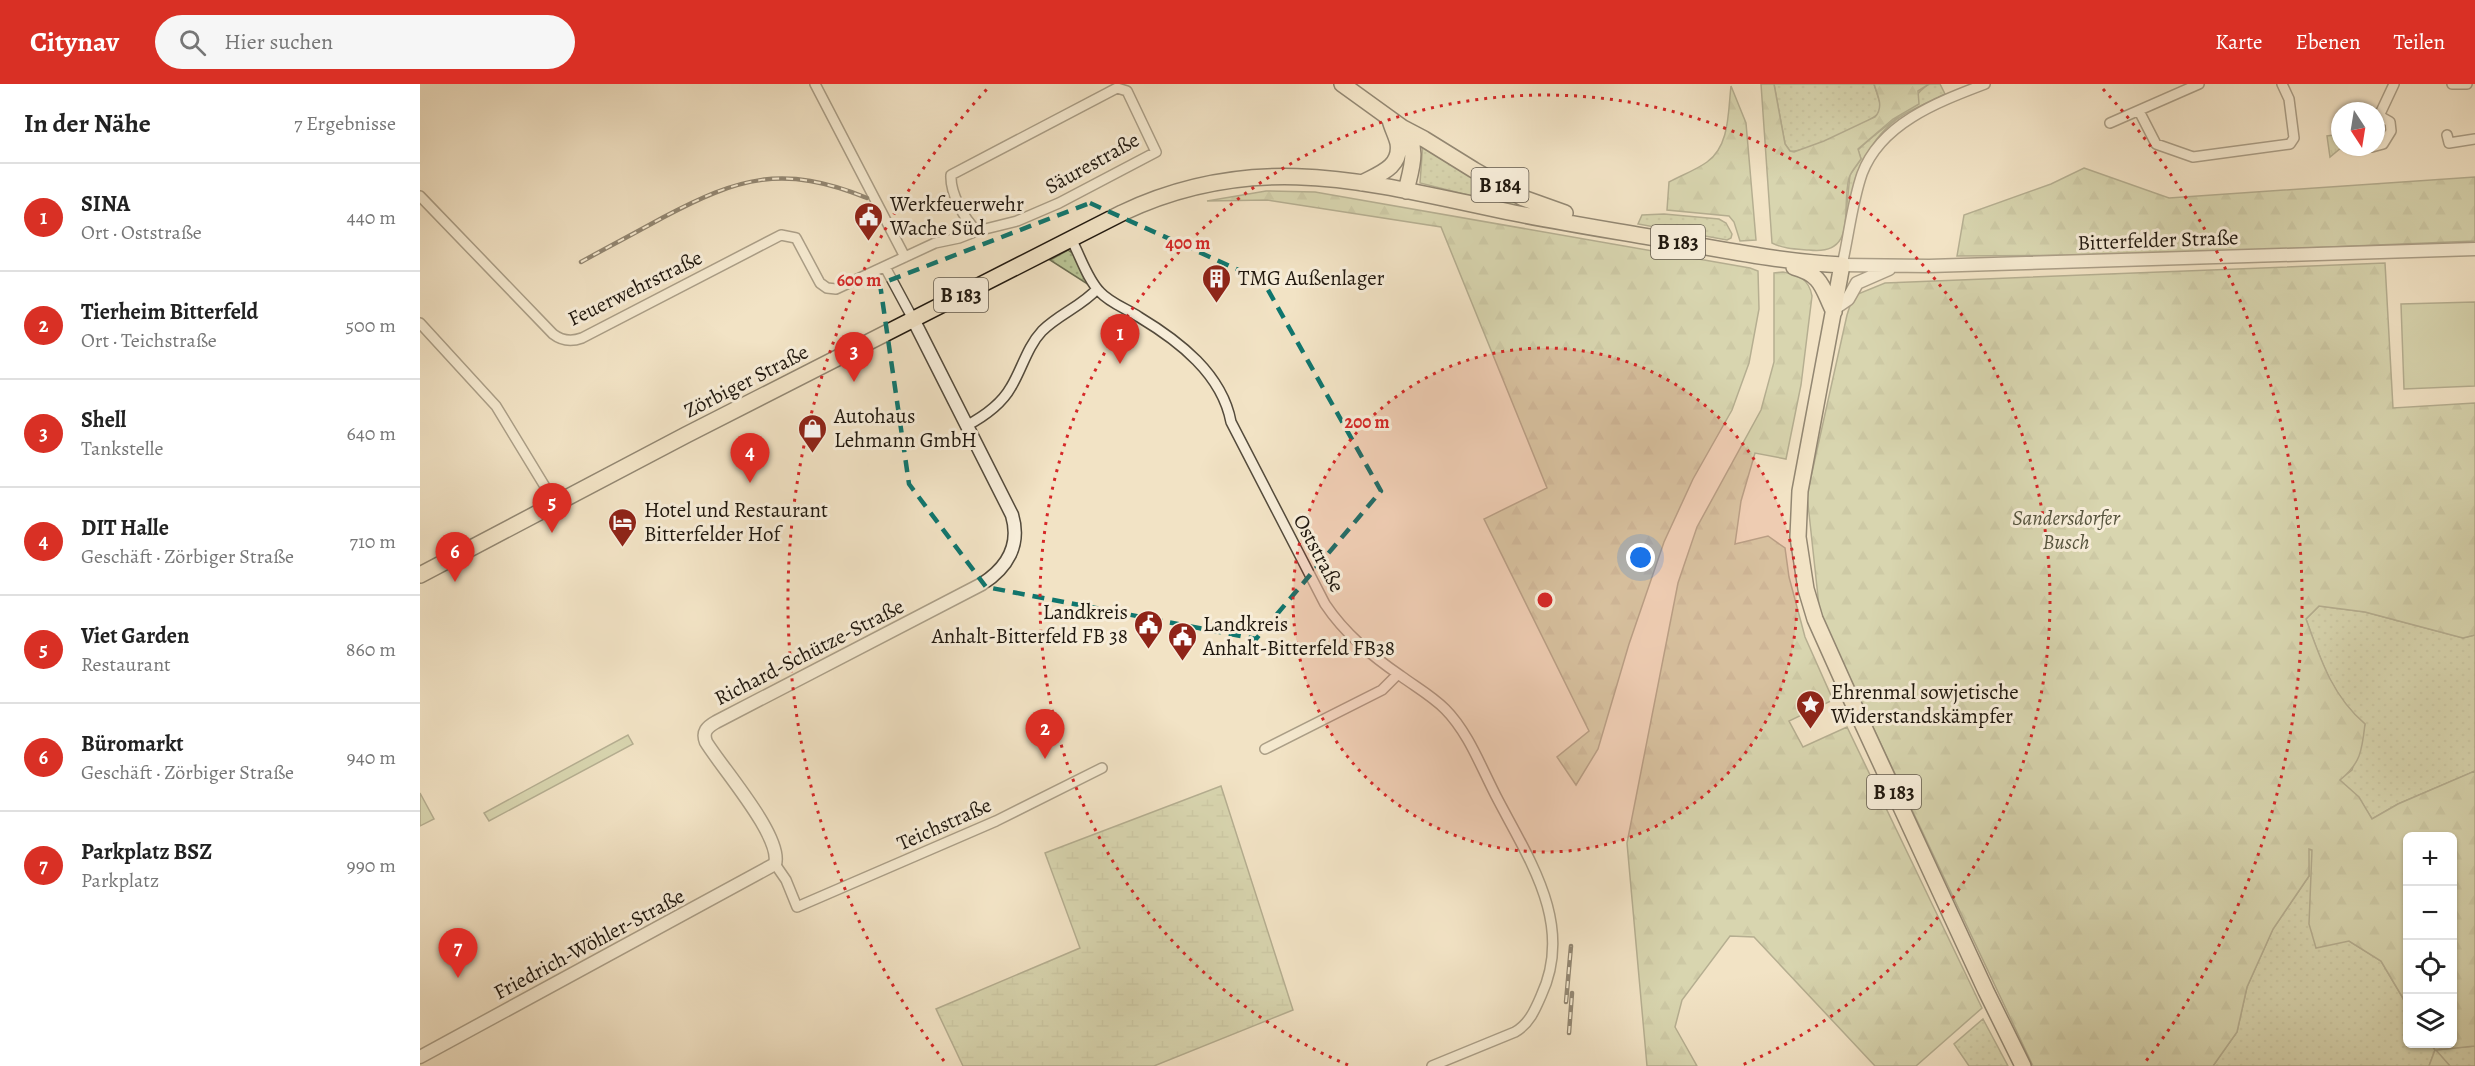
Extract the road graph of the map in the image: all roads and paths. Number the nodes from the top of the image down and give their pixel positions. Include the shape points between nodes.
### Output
1 (815, 84) edge
2 (1342, 84) edge
3 (1985, 84) edge
4 (2200, 84) edge
5 (2208, 84) edge
6 (2282, 84) edge
7 (2394, 84) edge
8 (2452, 84) edge
9 (2467, 84) edge
10 (2384, 102) edge
11 (2139, 111) junction
12 (2385, 119) edge
13 (2110, 123) dead end
14 (1396, 124) junction
15 (2447, 135) dead end
16 (2475, 139) edge
17 (2385, 141) edge
18 (1362, 183) junction
19 (1406, 191) junction
20 (420, 196) edge
21 (1603, 228) junction
22 (977, 231) junction
23 (1071, 239) junction
24 (2475, 249) edge
25 (905, 256) junction
26 (1784, 259) junction
27 (1842, 265) junction
28 (885, 267) junction
29 (1893, 267) junction
30 (1097, 289) junction
31 (1835, 310) junction
32 (914, 319) junction
33 (420, 323) edge
34 (966, 426) junction
35 (555, 503) junction
36 (420, 575) edge
37 (1398, 674) junction
38 (1265, 749) dead end
39 (1102, 768) dead end
40 (775, 864) junction
41 (420, 1057) edge
42 (1432, 1066) edge
43 (2024, 1066) edge

1 - 25 street
2 - 14 main road, B 184
3 - 27 street via 1910,119 1879,144 1862,175
4 - 5 street
4 - 11 street
6 - 11 street via 2289,99 2294,138 2290,144 2193,157 2156,144
7 - 10 street
8 - 9 street
11 - 13 street
12 - 17 street via 2390,122 2391,131
14 - 18 main road via 1396,161 1388,170
14 - 19 main road via 1410,138 1413,150
14 - 21 main road, B 184 via 1523,198 1587,218
15 - 16 street via 2449,143
18 - 19 main road, Zörbiger Straße / B 183
18 - 23 main road, Zörbiger Straße / B 183 via 1299,176 1221,180 1149,201
19 - 21 main road, B 183
20 - 28 street, Feuerwehrstraße via 553,334 567,341 582,338 781,235 798,241 818,280 827,288 841,289
21 - 26 main road, B 183
22 - 22 street, Säurestraße via 1017,221 1059,203 1156,152 1127,91 1118,88 951,175 950,185
22 - 25 street, Säurestraße
23 - 30 street, Oststraße
23 - 32 main road, Zörbiger Straße / B 183
24 - 29 street, Bitterfelder Straße
25 - 28 street, Säurestraße
26 - 27 main road, B 183
26 - 31 main road, B 183 via 1817,278
27 - 29 street, Bitterfelder Straße
27 - 31 main road, B 183
28 - 32 street
29 - 31 street via 1857,283 1848,299
30 - 34 street via 1044,329 1005,396 984,416
30 - 37 street, Oststraße via 1165,333 1212,377 1231,422 1325,604 1348,633
31 - 43 main road, B 183 via 1800,491 1798,537 1808,598 1850,697
32 - 34 street
32 - 35 main road, Zörbiger Straße / B 183
33 - 35 street via 496,406
34 - 40 street, Richard-Schütze-Straße via 1015,526 1015,543 1002,567 982,584 716,722 704,733 710,748 767,831 776,853
35 - 36 main road, Zörbiger Straße / B 183
37 - 38 street via 1382,690
37 - 42 street, Oststraße via 1436,701 1461,730 1542,887 1552,925 1550,975 1524,1027
39 - 40 street, Teichstraße via 996,821 797,907
40 - 41 street, Friedrich-Wöhler-Straße

